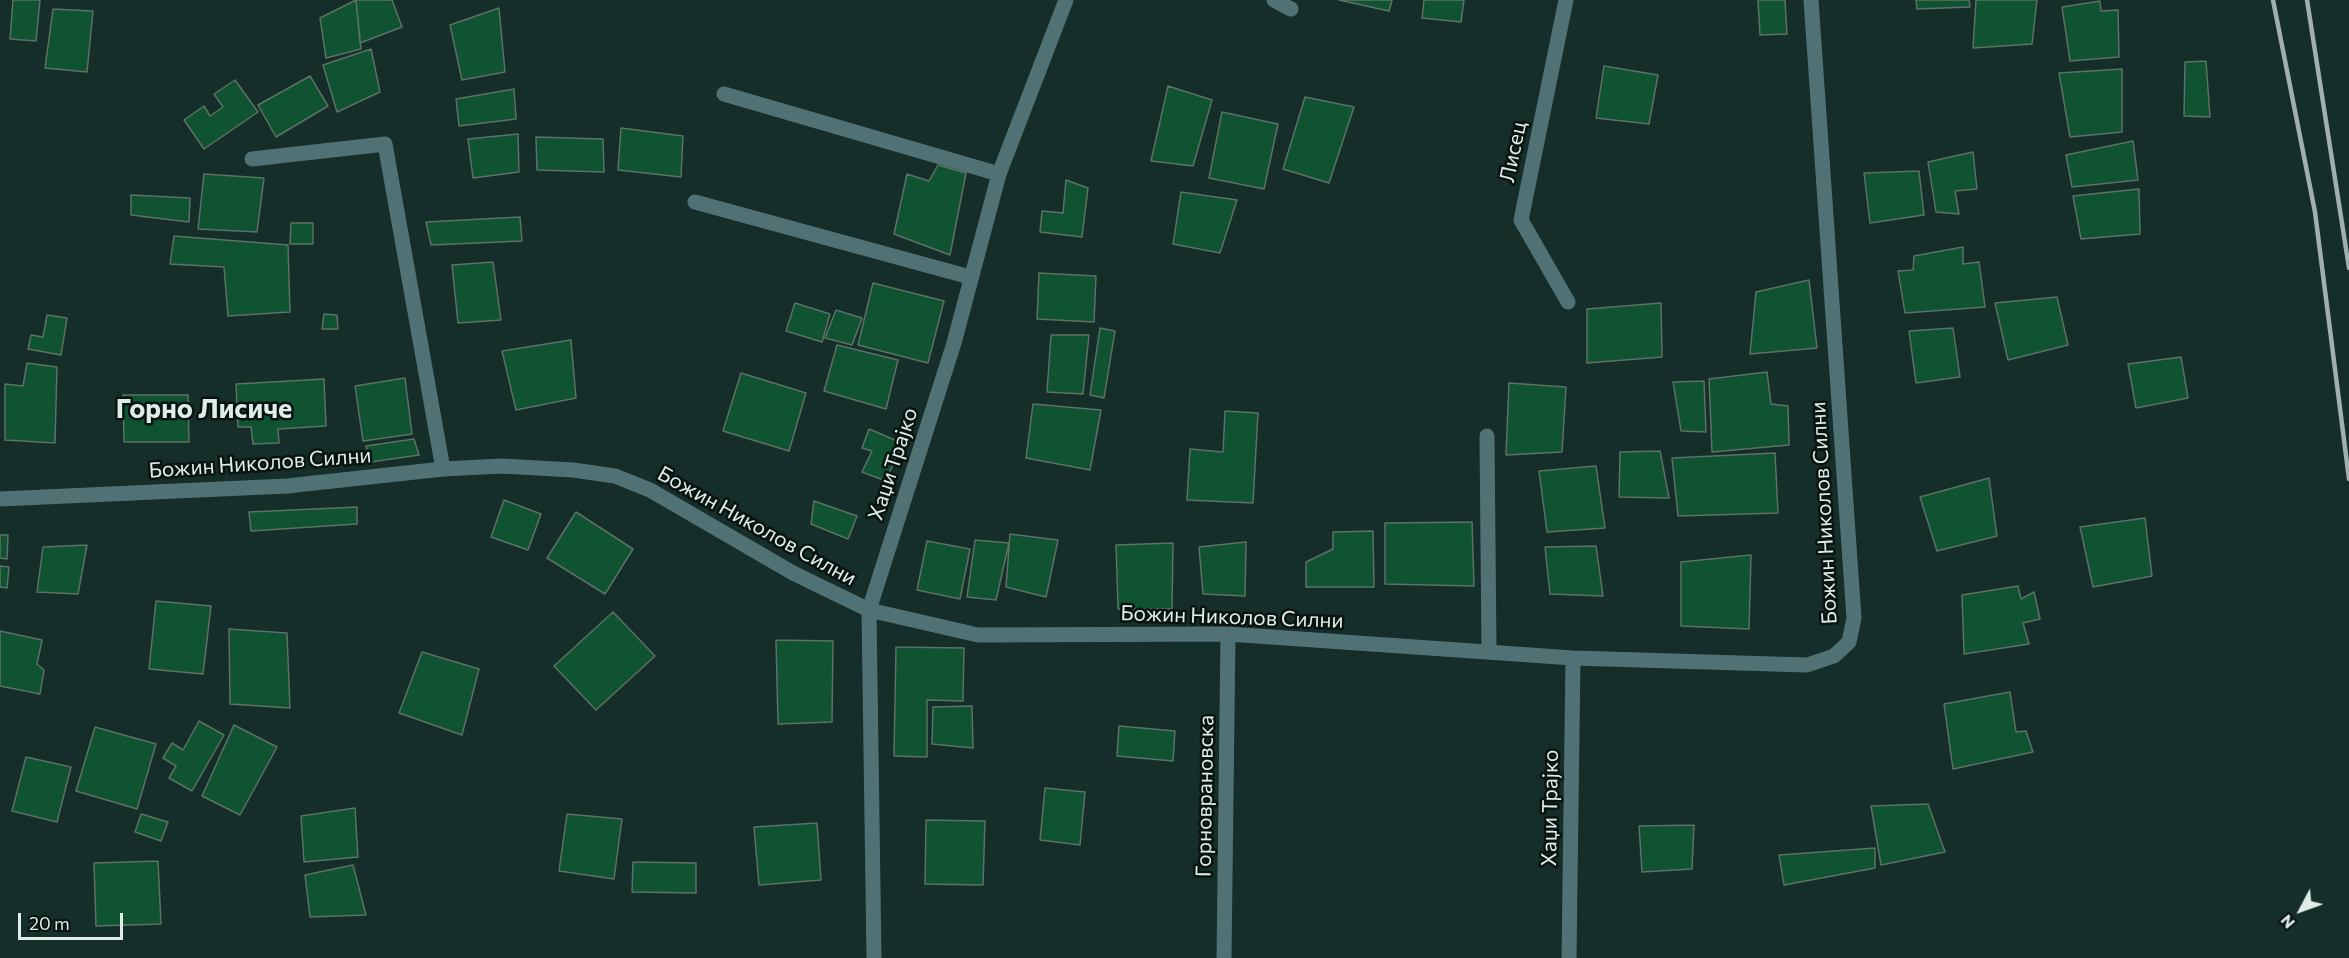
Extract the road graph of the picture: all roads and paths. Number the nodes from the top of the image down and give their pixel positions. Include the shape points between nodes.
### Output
1 (1066, 0) edge
2 (1274, 0) edge
3 (1566, 0) edge
4 (1811, 0) edge
5 (1291, 9) dead end
6 (724, 94) dead end
7 (252, 159) dead end
8 (999, 174) junction
9 (695, 202) dead end
10 (970, 277) junction
11 (1568, 302) dead end
12 (1487, 436) dead end
13 (443, 469) junction
14 (0, 499) edge
15 (869, 610) junction
16 (1228, 634) junction
17 (1489, 651) junction
18 (1573, 658) junction
19 (874, 958) edge
20 (1224, 958) edge
21 (1569, 958) edge

1 - 8 street, Хаџи Трајко
2 - 5 street
3 - 11 street, Лисец via 1521,220
4 - 18 street, Божин Николов Силни via 1854,618 1849,642 1834,656 1807,665
6 - 8 street
7 - 13 street via 385,144
8 - 10 street, Хаџи Трајко
9 - 10 street
10 - 15 street, Хаџи Трајко via 954,343
12 - 17 street
13 - 14 street, Божин Николов Силни via 287,486
13 - 15 street, Божин Николов Силни via 502,466 615,476 650,490 793,573
15 - 16 street, Божин Николов Силни via 978,635
15 - 19 street, Хаџи Трајко
16 - 17 street, Божин Николов Силни
16 - 20 street, Горноврановска
17 - 18 street, Божин Николов Силни
18 - 21 street, Хаџи Трајко

